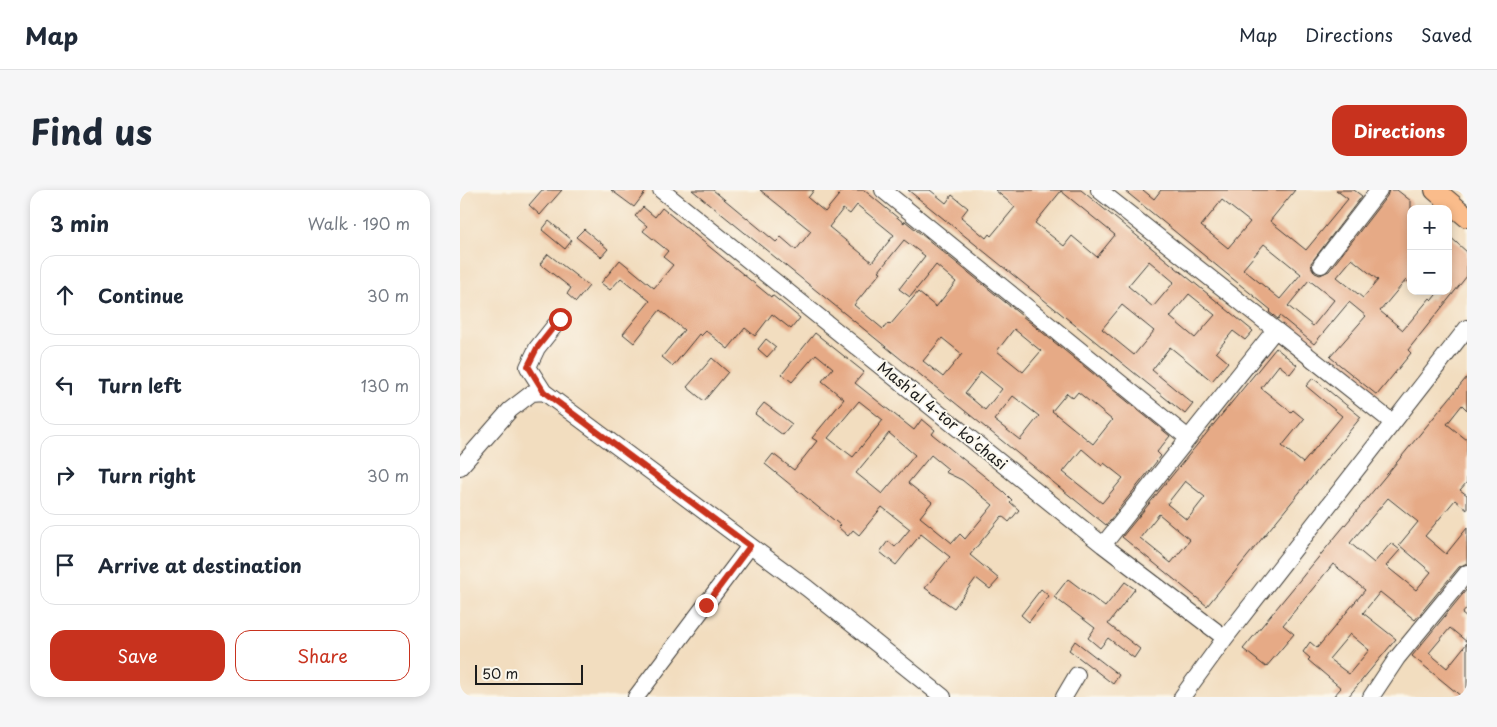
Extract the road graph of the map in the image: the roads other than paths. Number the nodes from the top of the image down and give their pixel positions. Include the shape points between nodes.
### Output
1 (661, 190) edge
2 (883, 190) edge
3 (1099, 190) edge
4 (1379, 190) edge
5 (1435, 190) edge
6 (680, 196) edge
7 (1467, 217) edge
8 (1320, 265) dead end
9 (560, 319) dead end
10 (1467, 328) edge
11 (1275, 330) junction
12 (544, 392) junction
13 (1392, 422) junction
14 (1188, 438) junction
15 (460, 467) edge
16 (1102, 545) junction
17 (750, 546) junction
18 (1467, 573) edge
19 (1225, 638) junction
20 (1077, 675) dead end
21 (636, 697) edge
22 (943, 697) edge
23 (1064, 697) edge
24 (1182, 697) edge
25 (1372, 697) edge

1 - 6 street, Mashʼal 4-tor koʼchasi
2 - 14 street
3 - 11 street
4 - 8 street
5 - 7 main road
6 - 16 street, Mashʼal 4-tor koʼchasi
9 - 12 street via 537,348 528,366
10 - 13 street
11 - 13 street
11 - 14 street
12 - 15 street via 532,393 510,410
12 - 17 street
13 - 19 street
14 - 16 street
16 - 19 street, Mashʼal 4-tor koʼchasi
17 - 21 street
17 - 22 street
18 - 25 street via 1397,658
19 - 24 street
20 - 23 street

